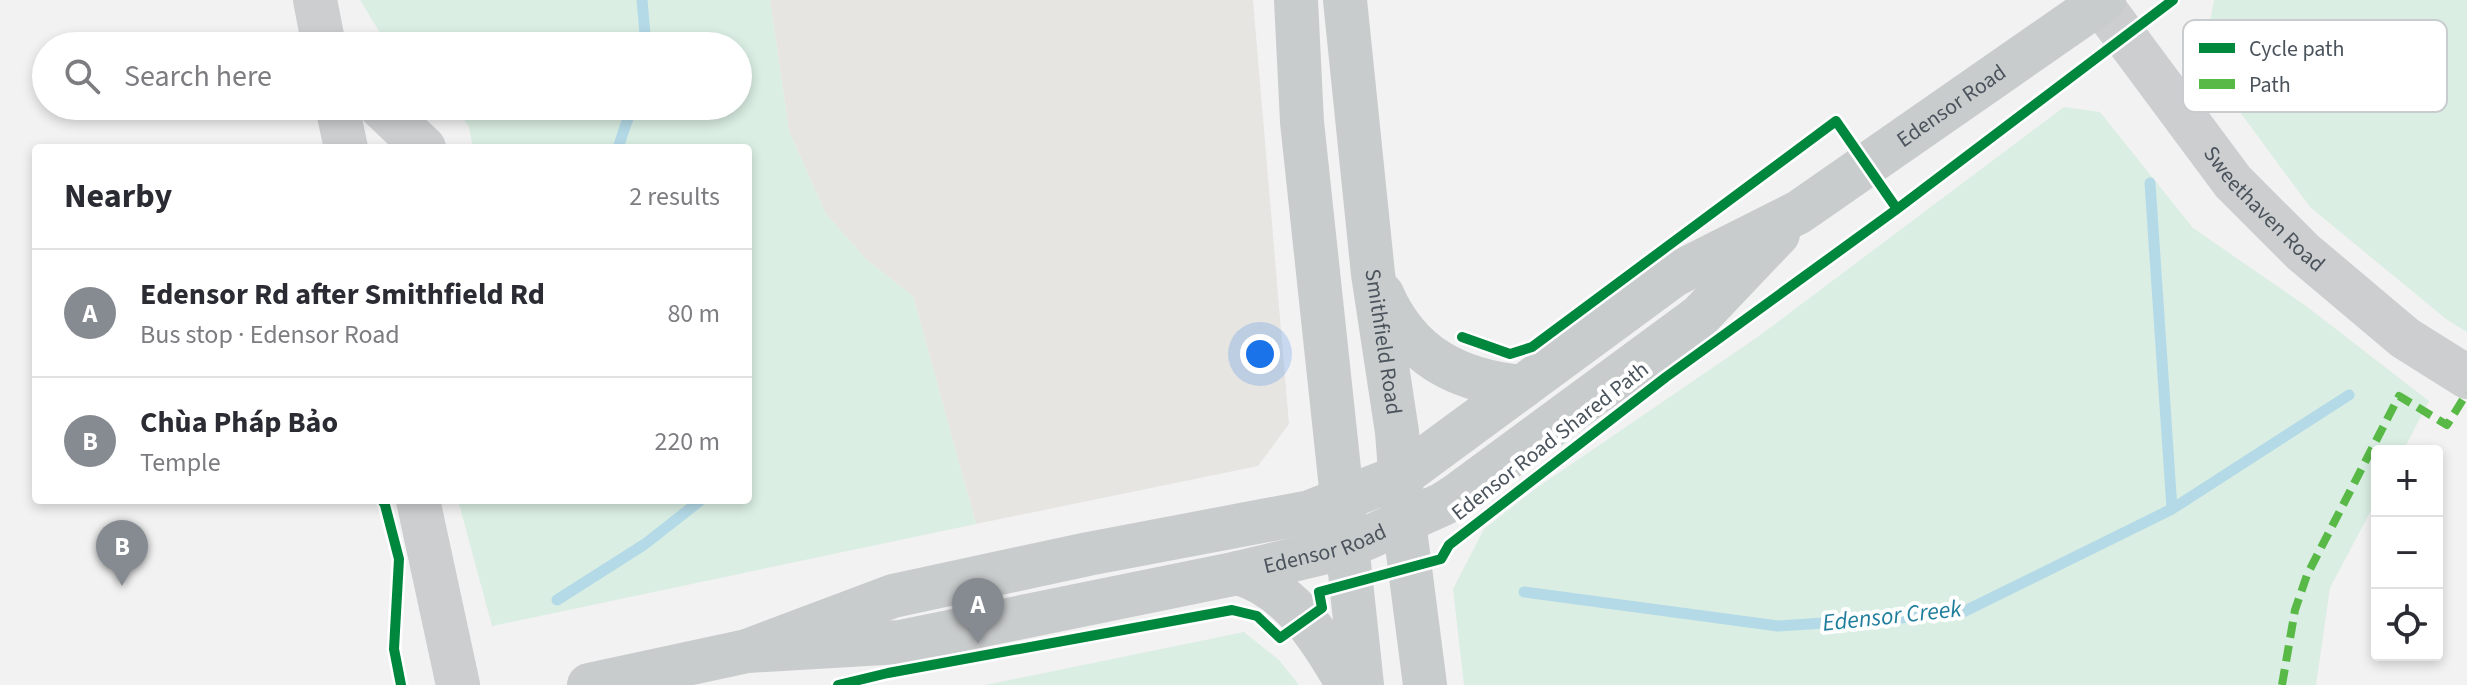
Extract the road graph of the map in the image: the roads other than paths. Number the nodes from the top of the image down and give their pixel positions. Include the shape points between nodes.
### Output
1 (1296, 0) edge
2 (1345, 0) edge
3 (2102, 2) edge
4 (395, 120) edge
5 (420, 144) edge
6 (1799, 212) junction
7 (1373, 274) junction
8 (2467, 377) edge
9 (1522, 387) junction
10 (1401, 476) junction
11 (1344, 499) junction
12 (419, 504) edge
13 (1404, 522) junction
14 (1347, 547) junction
15 (1238, 573) junction
16 (747, 651) junction
17 (458, 685) edge
18 (589, 685) edge
19 (1348, 685) edge
20 (1362, 685) edge
21 (1425, 685) edge

1 - 11 main road via 1302,122
2 - 7 main road, Smithfield Road
3 - 6 main road, Edensor Road
3 - 8 street, Sweethaven Road via 2233,182 2303,252 2405,338
4 - 5 street
6 - 9 main road, Edensor Road via 1674,275
6 - 13 main road, Edensor Road via 1700,316 1457,495
7 - 9 main road via 1392,316 1425,353 1448,369 1490,384
7 - 10 main road, Smithfield Road
9 - 10 main road, Edensor Road
10 - 11 main road, Edensor Road
10 - 13 main road, Smithfield Road
11 - 14 main road
11 - 16 main road, Edensor Road via 1310,512 893,596
12 - 17 street
13 - 14 main road, Edensor Road
13 - 21 main road, Smithfield Road
14 - 15 main road, Edensor Road
14 - 20 main road
15 - 16 main road, Edensor Road via 900,642
15 - 19 main road via 1269,587 1306,619
16 - 18 main road, Edensor Road

